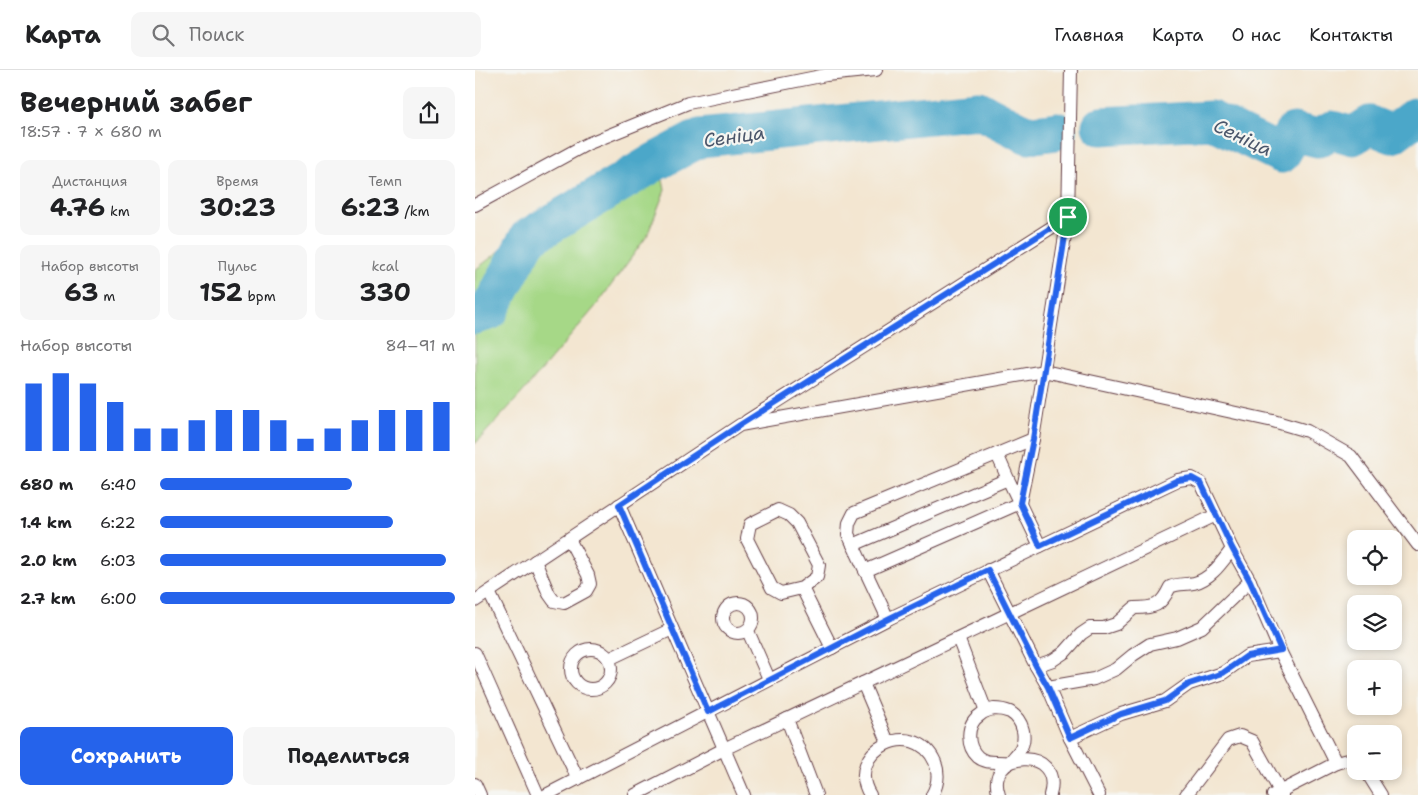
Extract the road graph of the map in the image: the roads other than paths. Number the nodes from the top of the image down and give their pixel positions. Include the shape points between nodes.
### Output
1 (876, 70) edge
2 (1071, 70) edge
3 (475, 205) edge
4 (1068, 217) junction
5 (1044, 371) junction
6 (740, 425) junction
7 (1033, 439) junction
8 (997, 454) junction
9 (1008, 479) junction
10 (1020, 503) junction
11 (619, 505) junction
12 (1216, 515) junction
13 (569, 539) junction
14 (853, 545) junction
15 (1418, 545) edge
16 (1040, 546) junction
17 (1232, 548) junction
18 (535, 561) junction
19 (988, 570) junction
20 (865, 571) junction
21 (1250, 581) junction
22 (802, 588) junction
23 (489, 592) junction
24 (475, 601) edge
25 (1010, 613) junction
26 (888, 619) junction
27 (672, 629) junction
28 (747, 631) dead end
29 (957, 638) junction
30 (832, 648) junction
31 (1281, 650) junction
32 (475, 653) edge
33 (609, 659) dead end
34 (1036, 666) junction
35 (769, 679) junction
36 (863, 683) junction
37 (1048, 687) junction
38 (986, 711) junction
39 (708, 712) junction
40 (787, 719) junction
41 (1070, 738) junction
42 (888, 742) junction
43 (724, 750) junction
44 (1347, 760) edge
45 (1336, 762) junction
46 (1009, 764) junction
47 (578, 779) junction
48 (1372, 780) edge
49 (475, 784) edge
50 (1278, 794) edge
51 (480, 795) edge
52 (538, 795) edge
53 (546, 795) edge
54 (635, 795) edge
55 (744, 795) edge
56 (816, 795) edge
57 (870, 795) edge
58 (932, 795) edge
59 (999, 795) edge
60 (1050, 795) edge
61 (1099, 795) edge
62 (1186, 795) edge
63 (1381, 795) edge

1 - 3 lane via 825,75 688,103 587,144
2 - 4 lane
4 - 5 lane
4 - 6 lane
5 - 6 lane
5 - 7 lane
5 - 15 lane via 1273,420 1307,431 1351,456
6 - 11 lane
7 - 8 lane
7 - 10 lane
8 - 9 lane
8 - 14 lane via 854,513 848,534
9 - 10 lane
9 - 14 lane
10 - 16 lane
10 - 20 lane
11 - 13 lane
11 - 27 lane
12 - 16 lane via 1201,483 1192,478 1178,480
12 - 17 lane
12 - 25 lane
13 - 18 lane
13 - 18 lane via 588,575 590,584 587,591 564,603 554,601
14 - 20 lane
16 - 19 lane
17 - 21 lane
17 - 34 lane via 1215,570 1201,581 1170,587 1157,605 1134,608 1116,624 1090,628 1065,652
18 - 23 lane
19 - 25 lane
19 - 26 lane
20 - 26 lane
21 - 31 lane
21 - 37 lane via 1202,627 1177,638 1150,644 1116,669 1094,679
22 - 22 lane via 781,593 772,588 747,539 750,524 778,510 797,523 819,565 817,577
22 - 30 lane
23 - 24 lane
23 - 47 lane
25 - 29 lane
25 - 34 lane
26 - 30 lane
27 - 33 lane
27 - 39 lane
28 - 35 lane
29 - 36 lane
29 - 38 lane
30 - 35 lane
31 - 41 lane via 1247,656 1223,673 1189,684 1165,701 1121,714
31 - 45 lane
32 - 52 lane
34 - 37 lane
35 - 39 lane
36 - 40 lane
36 - 42 lane
37 - 41 lane
38 - 46 lane via 995,709 1011,713 1022,726 1023,743
38 - 46 lane via 972,723 969,741 972,750 986,762
39 - 43 lane
39 - 47 lane
40 - 43 lane
40 - 56 lane
41 - 61 lane
42 - 57 lane via 870,757 866,768 865,779
42 - 58 lane via 913,741 932,756 938,781
43 - 54 lane
43 - 55 lane
44 - 45 lane
45 - 50 lane
46 - 59 lane via 997,781
46 - 60 lane via 1023,758 1046,768 1052,785
47 - 53 lane
48 - 63 lane
49 - 51 lane
50 - 62 lane via 1251,741 1240,736 1228,740

